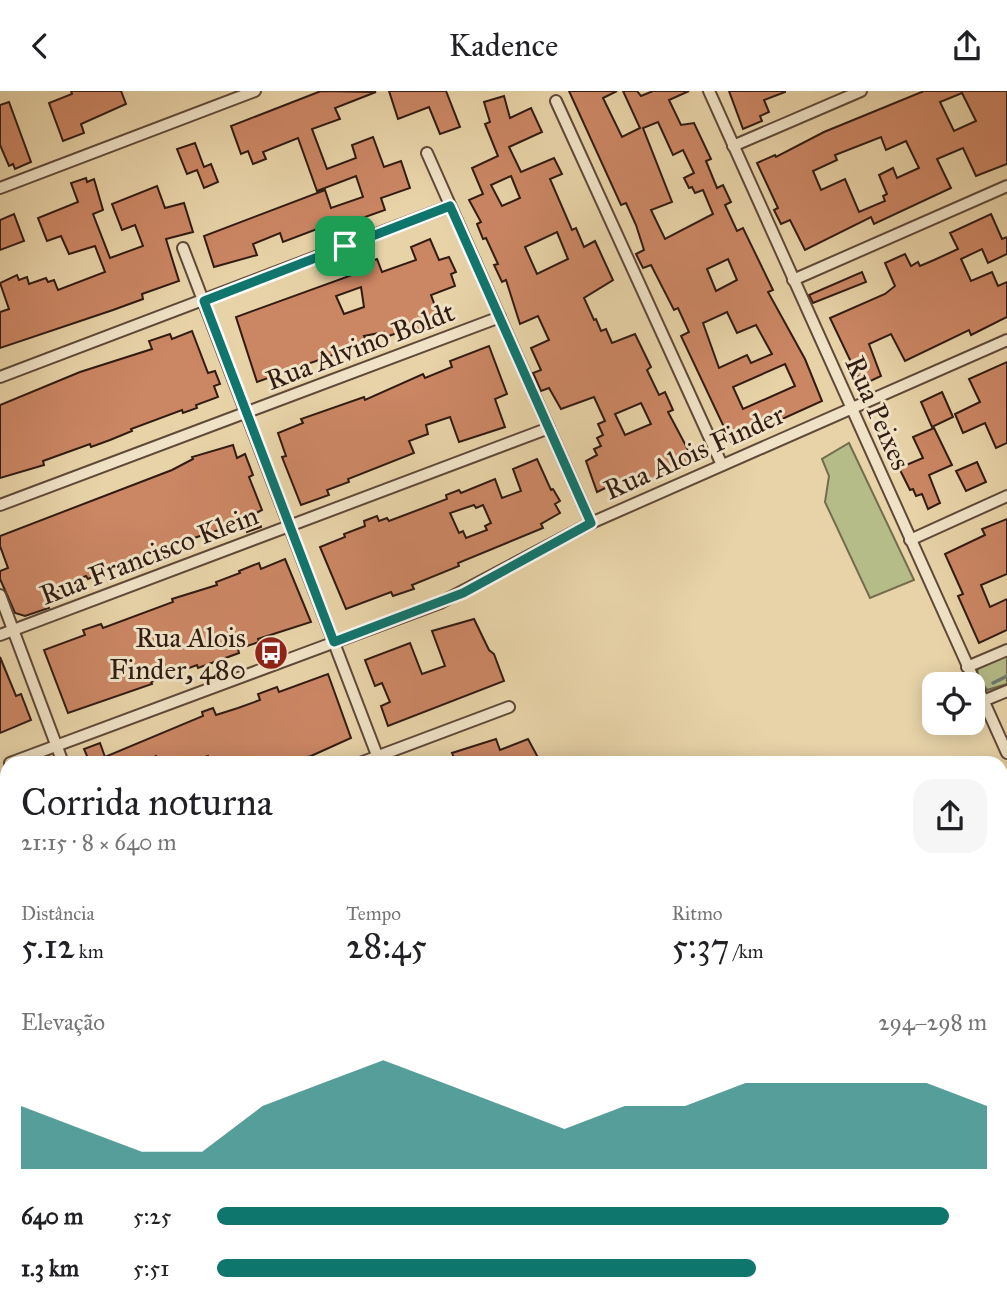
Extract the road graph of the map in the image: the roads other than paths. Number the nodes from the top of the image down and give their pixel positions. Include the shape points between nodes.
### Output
1 (255, 91) edge
2 (709, 91) edge
3 (861, 91) edge
4 (556, 101) dead end
5 (733, 146) junction
6 (426, 153) dead end
7 (1007, 185) edge
8 (0, 188) edge
9 (450, 206) junction
10 (183, 248) dead end
11 (793, 280) junction
12 (204, 301) junction
13 (500, 317) junction
14 (1007, 340) edge
15 (0, 377) edge
16 (851, 408) junction
17 (246, 413) junction
18 (549, 428) junction
19 (722, 465) junction
20 (1007, 496) edge
21 (0, 505) edge
22 (591, 523) junction
23 (289, 526) junction
24 (910, 540) junction
25 (0, 595) edge
26 (13, 630) junction
27 (0, 635) edge
28 (334, 642) junction
29 (1007, 650) edge
30 (967, 667) junction
31 (969, 672) edge
32 (1007, 691) edge
33 (985, 700) edge
34 (985, 705) edge
35 (509, 707) dead end
36 (57, 746) junction
37 (1007, 753) edge
38 (30, 756) edge
39 (61, 756) edge
40 (377, 756) edge
41 (388, 756) edge

1 - 8 street
2 - 5 street, Rua Peixes
3 - 5 street
4 - 19 street
5 - 11 street, Rua Peixes
6 - 9 street
7 - 11 street
9 - 12 street
9 - 13 street
10 - 12 street
11 - 16 street, Rua Peixes
12 - 15 street
12 - 17 street
13 - 17 street, Rua Alvino Boldt
13 - 18 street
14 - 16 street, Rua Alois Finder
16 - 19 street, Rua Alois Finder
16 - 24 street, Rua Peixes
17 - 21 street, Rua Alvino Boldt
17 - 23 street
18 - 22 street
18 - 23 street, Rua Francisco Klein
19 - 22 street, Rua Alois Finder
20 - 24 street
22 - 28 street, Rua Alois Finder via 463,593
23 - 26 street, Rua Francisco Klein
23 - 28 street
24 - 30 street, Rua Peixes
25 - 26 street
26 - 27 street, Rua Francisco Klein
26 - 36 street
28 - 36 street, Rua Alois Finder
28 - 40 street
29 - 30 street
30 - 31 street, Rua Peixes
32 - 33 street
34 - 37 street, Rua Peixes
35 - 41 street
36 - 38 street, Rua Alois Finder
36 - 39 street

